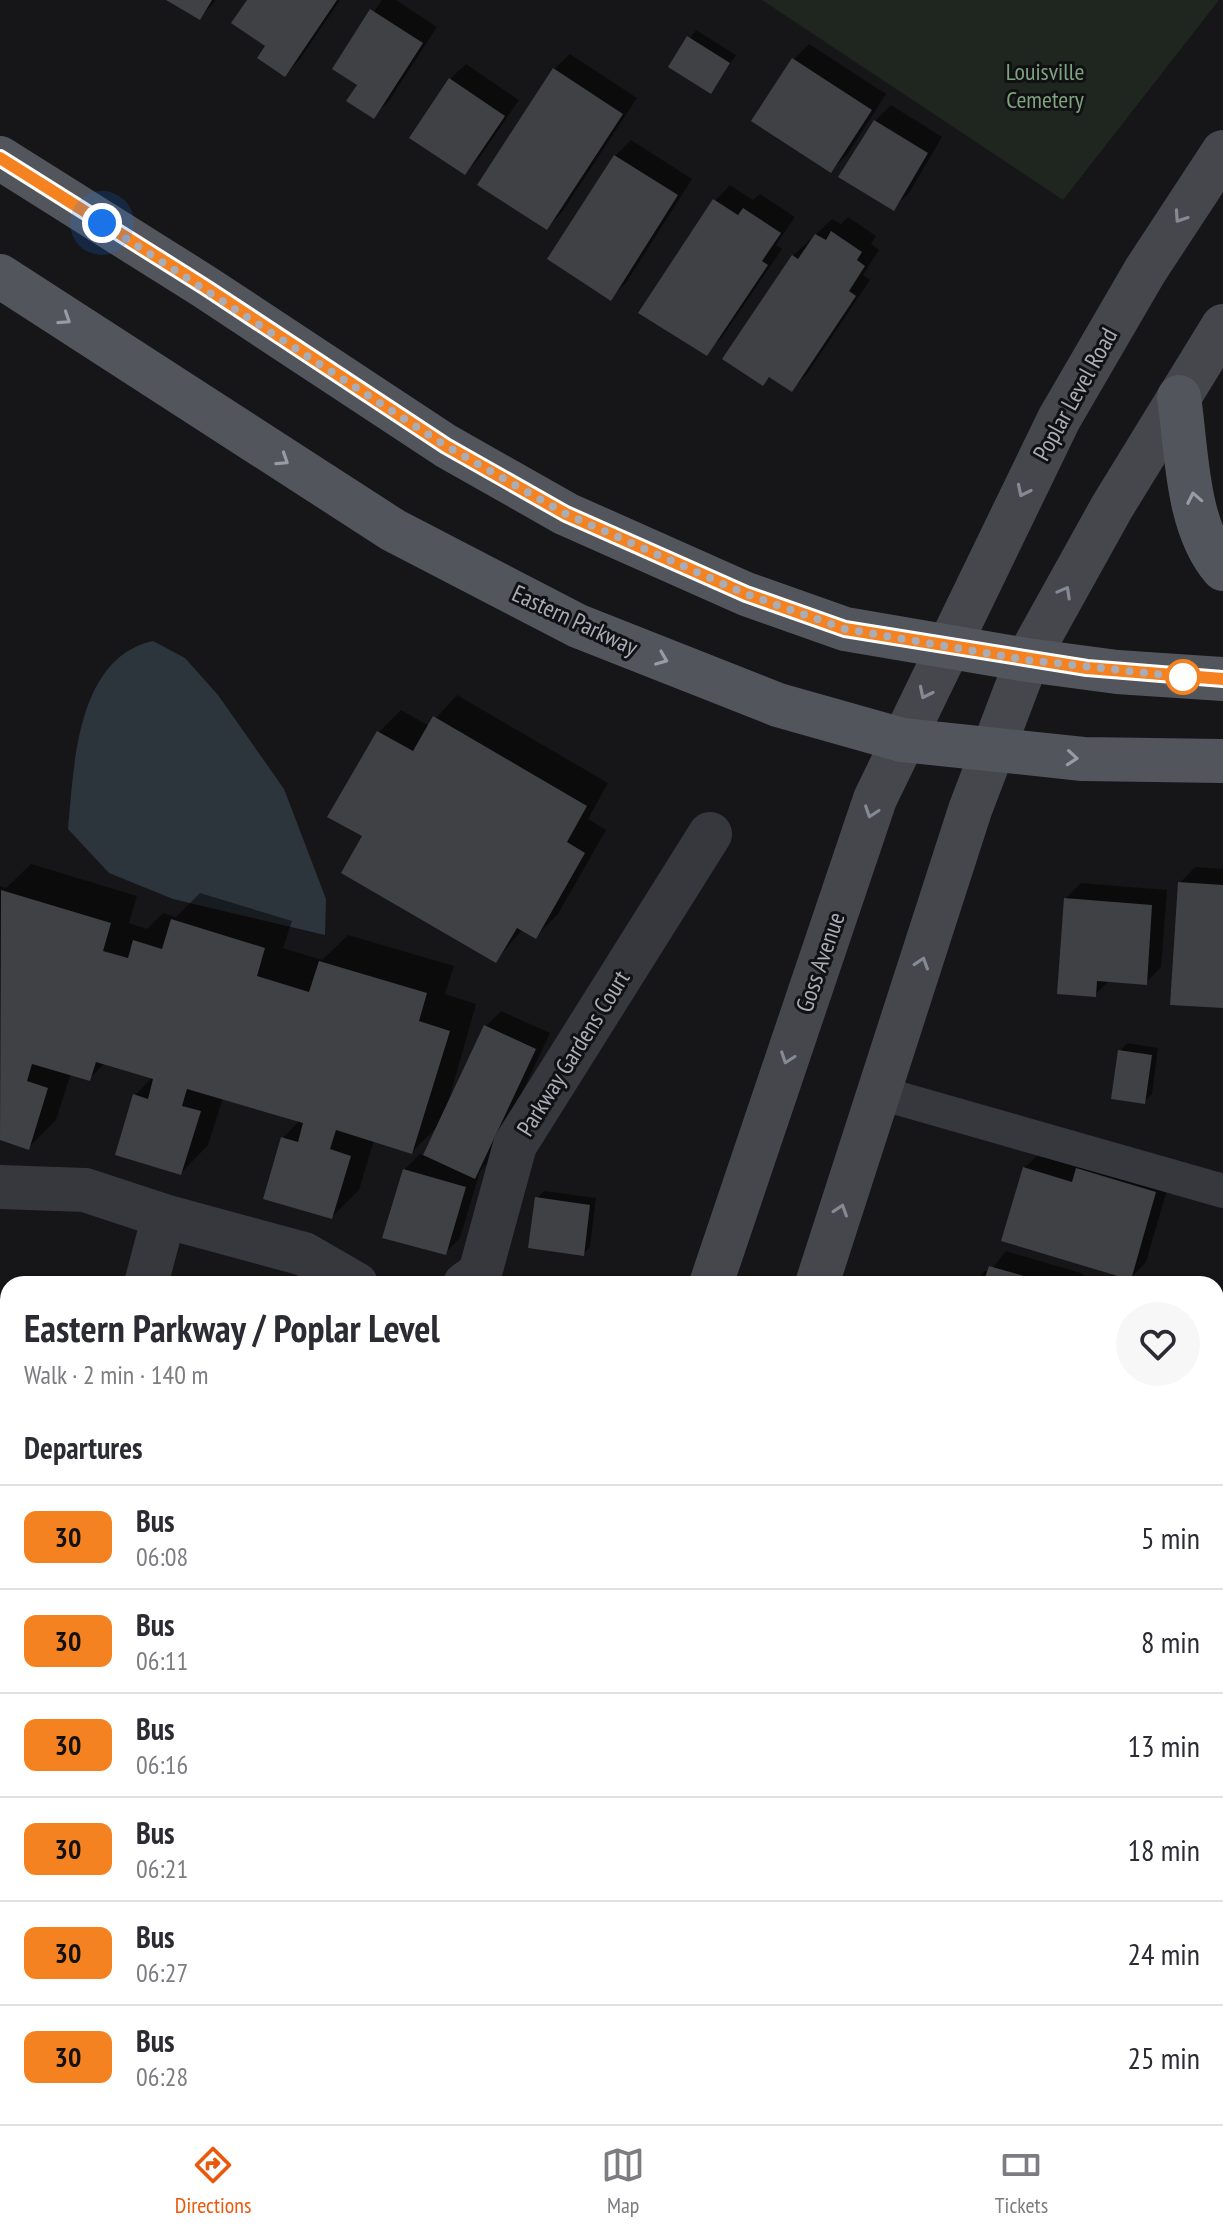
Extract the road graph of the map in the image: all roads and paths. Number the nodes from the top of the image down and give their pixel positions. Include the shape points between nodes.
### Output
1 (1223, 152) edge
2 (0, 158) edge
3 (0, 276) edge
4 (1223, 326) edge
5 (1179, 397) junction
6 (1223, 569) edge
7 (947, 647) junction
8 (1027, 660) junction
9 (1223, 679) edge
10 (902, 740) junction
11 (994, 750) junction
12 (1223, 761) edge
13 (710, 834) dead end
14 (880, 1093) junction
15 (0, 1187) edge
16 (1223, 1191) edge
17 (164, 1216) junction
18 (148, 1276) edge
19 (342, 1276) edge
20 (476, 1276) edge
21 (714, 1276) edge
22 (820, 1276) edge

1 -> 7 main road, Poplar Level Road via 1145,271 1059,419
2 - 7 main road via 446,446 566,514 746,594 845,629
3 -> 10 main road, Eastern Parkway via 393,530 578,626 778,705
4 - 5 main road
6 -> 5 main road via 1207,544 1194,503
8 -> 5 main road
7 - 8 main road
7 -> 10 main road, Goss Avenue
8 - 9 main road
8 - 11 main road
10 - 11 main road, Eastern Parkway
10 -> 21 main road, Goss Avenue via 875,799
11 -> 12 main road, Eastern Parkway via 1083,759
14 -> 11 main road
13 - 20 street, Parkway Gardens Court via 515,1145
14 - 16 lane
22 -> 14 main road
15 - 17 street via 85,1190
17 - 18 street
17 - 19 street via 304,1254

